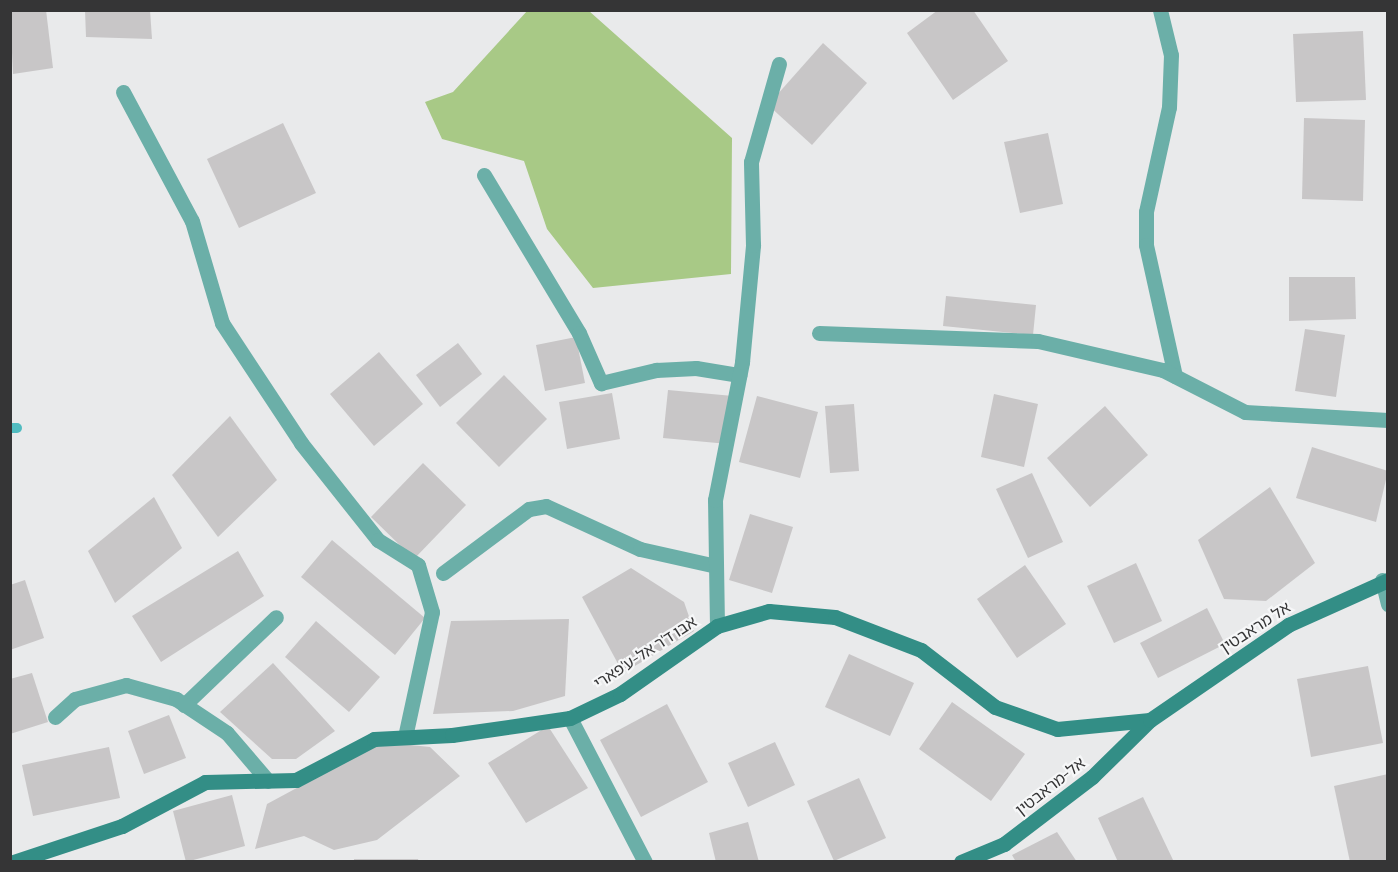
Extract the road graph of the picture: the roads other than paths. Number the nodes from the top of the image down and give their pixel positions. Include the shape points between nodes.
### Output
1 (1160, 10) edge
2 (779, 64) dead end
3 (123, 92) dead end
4 (484, 175) dead end
5 (819, 333) dead end
6 (740, 375) junction
7 (1175, 376) junction
8 (1388, 420) edge
9 (716, 566) junction
10 (443, 573) dead end
11 (1385, 580) edge
12 (1388, 604) edge
13 (276, 617) dead end
14 (717, 626) junction
15 (184, 705) junction
16 (55, 717) dead end
17 (570, 718) junction
18 (1150, 720) junction
19 (405, 737) junction
20 (268, 781) junction
21 (13, 861) edge
22 (645, 861) edge
23 (961, 861) edge

1 - 7 street via 1171,55 1169,107 1146,212 1146,245
2 - 6 street via 751,162 753,245
3 - 19 street via 192,221 222,322 301,444 378,540 418,565 432,612
4 - 6 street via 579,333 602,382 666,369
5 - 7 street via 1038,341 1122,356
6 - 9 street via 716,500
7 - 8 street via 1245,412
9 - 10 street via 640,549 546,506 529,509
9 - 14 street
11 - 12 street
11 - 18 street, אל מראבטין via 1288,625
13 - 15 street
14 - 17 street, אבו ד'ר אל-ע'פארי via 620,693
14 - 18 street, אבו ד'ר אל-ע'פארי via 769,610 835,616 921,650 995,707 1056,729
15 - 16 street via 126,685 75,699
15 - 20 street via 227,733
17 - 19 street, אבו ד'ר אל-ע'פארי
17 - 22 street
18 - 23 street, אל-מראבטין via 1092,777 1004,844
19 - 20 street, אבו ד'ר אל-ע'פארי via 374,739 296,780
20 - 21 street, אבו ד'ר אל-ע'פארי via 205,782 122,826

